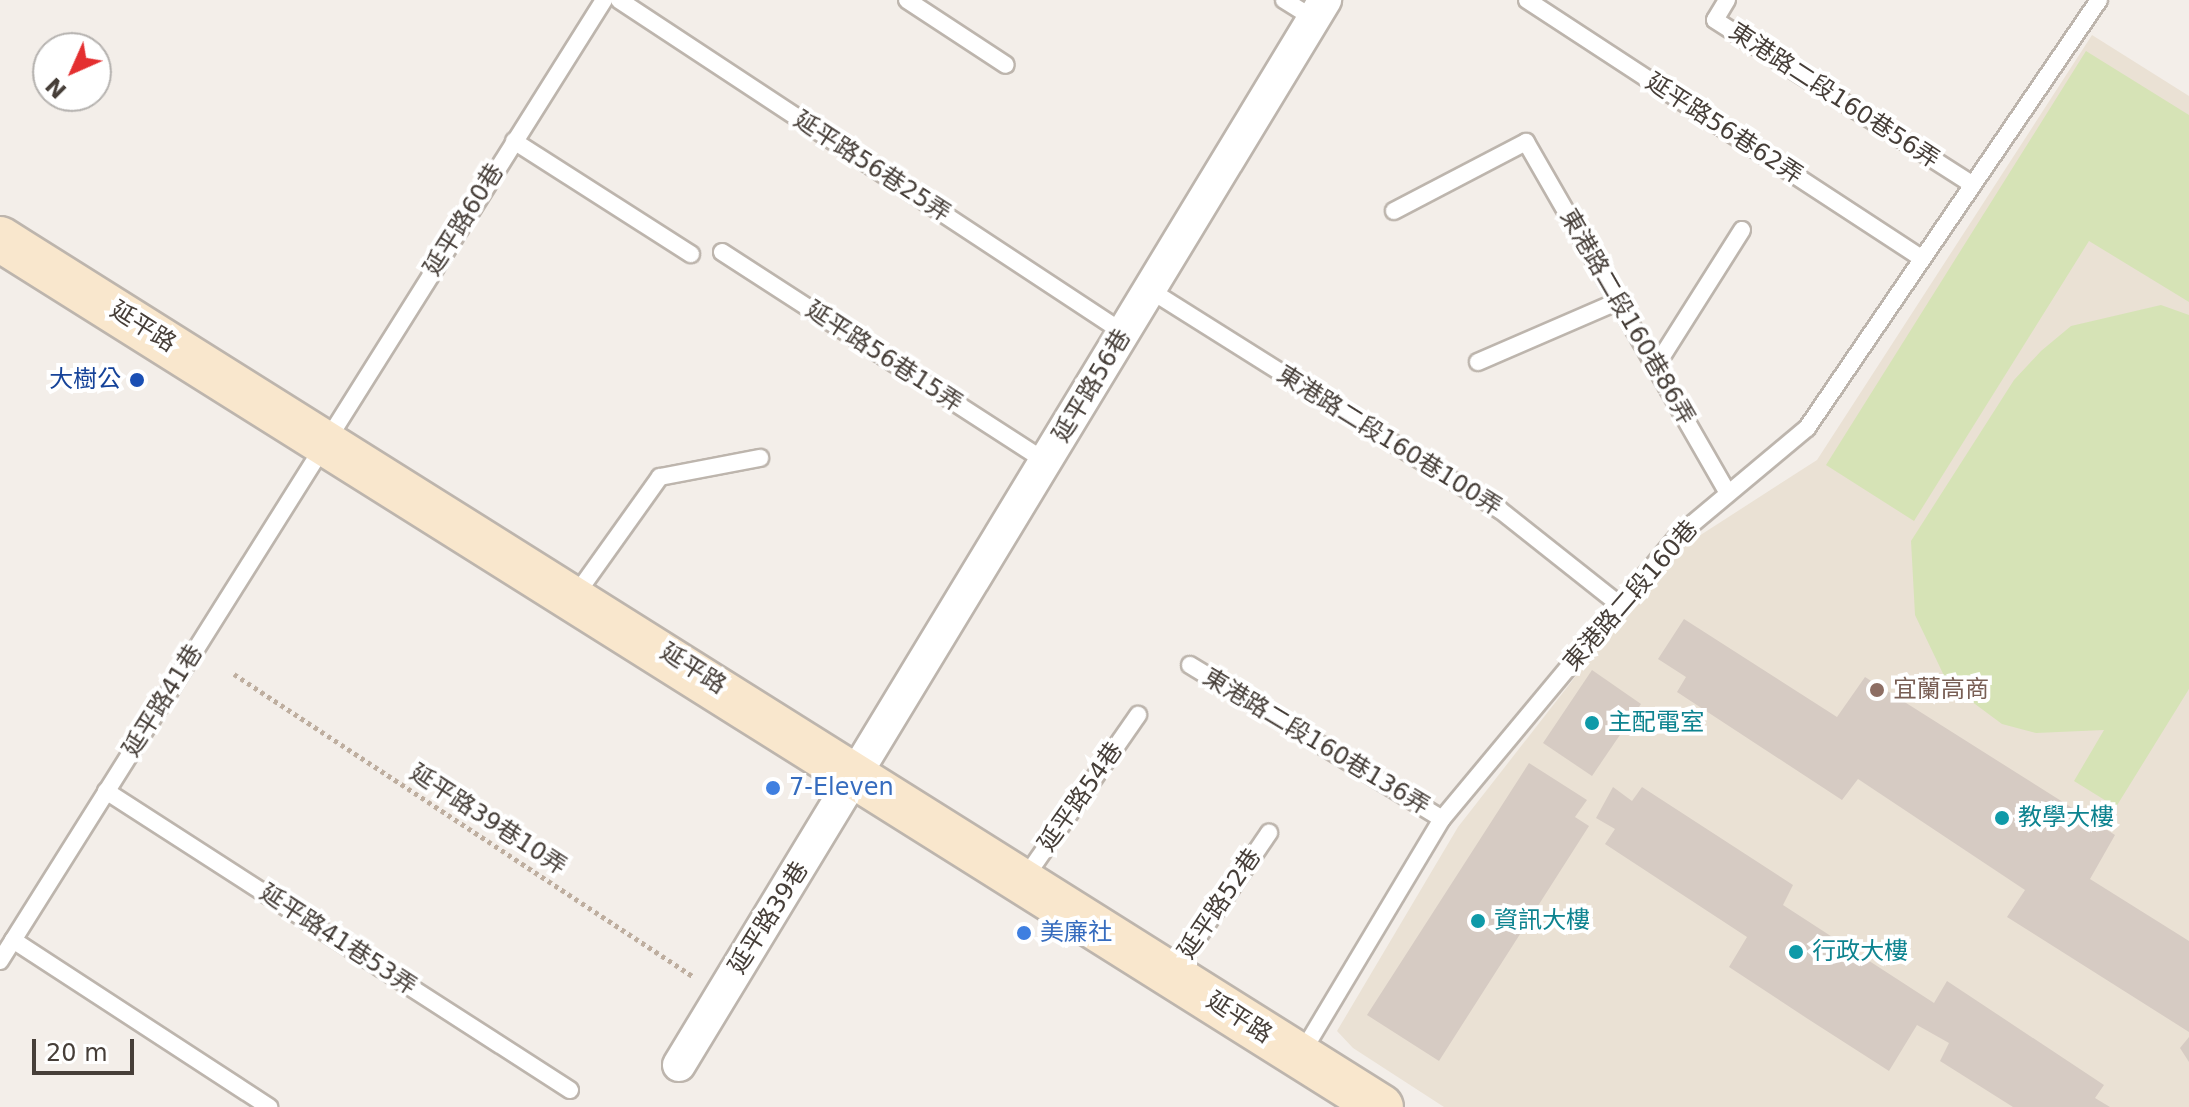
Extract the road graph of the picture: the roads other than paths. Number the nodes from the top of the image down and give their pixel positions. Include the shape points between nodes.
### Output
1 (604, 0) edge
2 (619, 0) edge
3 (907, 0) edge
4 (1284, 0) edge
5 (1527, 0) edge
6 (1727, 0) edge
7 (2099, 0) edge
8 (1320, 10) edge
9 (1006, 65) dead end
10 (514, 141) junction
11 (1973, 185) junction
12 (1394, 211) dead end
13 (1742, 230) dead end
14 (0, 239) edge
15 (722, 252) dead end
16 (691, 254) dead end
17 (1921, 258) junction
18 (1150, 290) junction
19 (1619, 301) junction
20 (1124, 333) junction
21 (1478, 362) dead end
22 (1656, 366) junction
23 (326, 441) junction
24 (760, 458) dead end
25 (1047, 462) junction
26 (1727, 492) junction
27 (575, 596) junction
28 (1620, 605) junction
29 (1190, 665) dead end
30 (1138, 715) dead end
31 (859, 772) junction
32 (106, 791) junction
33 (1442, 819) junction
34 (1269, 833) dead end
35 (1024, 879) junction
36 (13, 940) junction
37 (0, 961) edge
38 (1172, 975) junction
39 (1300, 1058) junction
40 (679, 1065) dead end
41 (570, 1090) dead end
42 (269, 1107) edge
43 (1381, 1107) edge

1 - 10 lane, 延平路60巷
2 - 20 lane, 延平路56巷25弄
3 - 9 lane
4 - 8 lane
5 - 17 lane, 延平路56巷62弄
6 - 11 lane, 東港路二段160巷56弄 via 1715,20
7 - 11 lane, 東港路二段160巷
8 - 18 street, 延平路56巷
10 - 16 lane
10 - 23 lane, 延平路60巷
11 - 17 lane, 東港路二段160巷
12 - 19 lane, 東港路二段160巷86弄 via 1526,142
13 - 22 lane
14 - 23 main road, 延平路
15 - 25 lane, 延平路56巷15弄
17 - 26 lane, 東港路二段160巷 via 1807,428
18 - 20 street, 延平路56巷
18 - 28 lane, 東港路二段160巷100弄 via 1500,510
19 - 21 lane
19 - 22 lane, 東港路二段160巷86弄
20 - 25 street, 延平路56巷
22 - 26 lane, 東港路二段160巷86弄
23 - 27 main road, 延平路
23 - 32 lane, 延平路41巷
24 - 27 lane via 660,477
25 - 31 street, 延平路56巷
26 - 28 lane, 東港路二段160巷
27 - 31 main road, 延平路
28 - 33 lane, 東港路二段160巷
29 - 33 lane, 東港路二段160巷136弄
30 - 35 lane, 延平路54巷
31 - 35 main road, 延平路
31 - 40 street, 延平路39巷
32 - 36 lane, 延平路41巷
32 - 41 lane, 延平路41巷53弄
33 - 39 lane, 東港路二段160巷
34 - 38 lane, 延平路52巷
35 - 38 main road, 延平路
36 - 37 lane, 延平路41巷
36 - 42 lane
38 - 39 main road, 延平路
39 - 43 main road, 延平路

